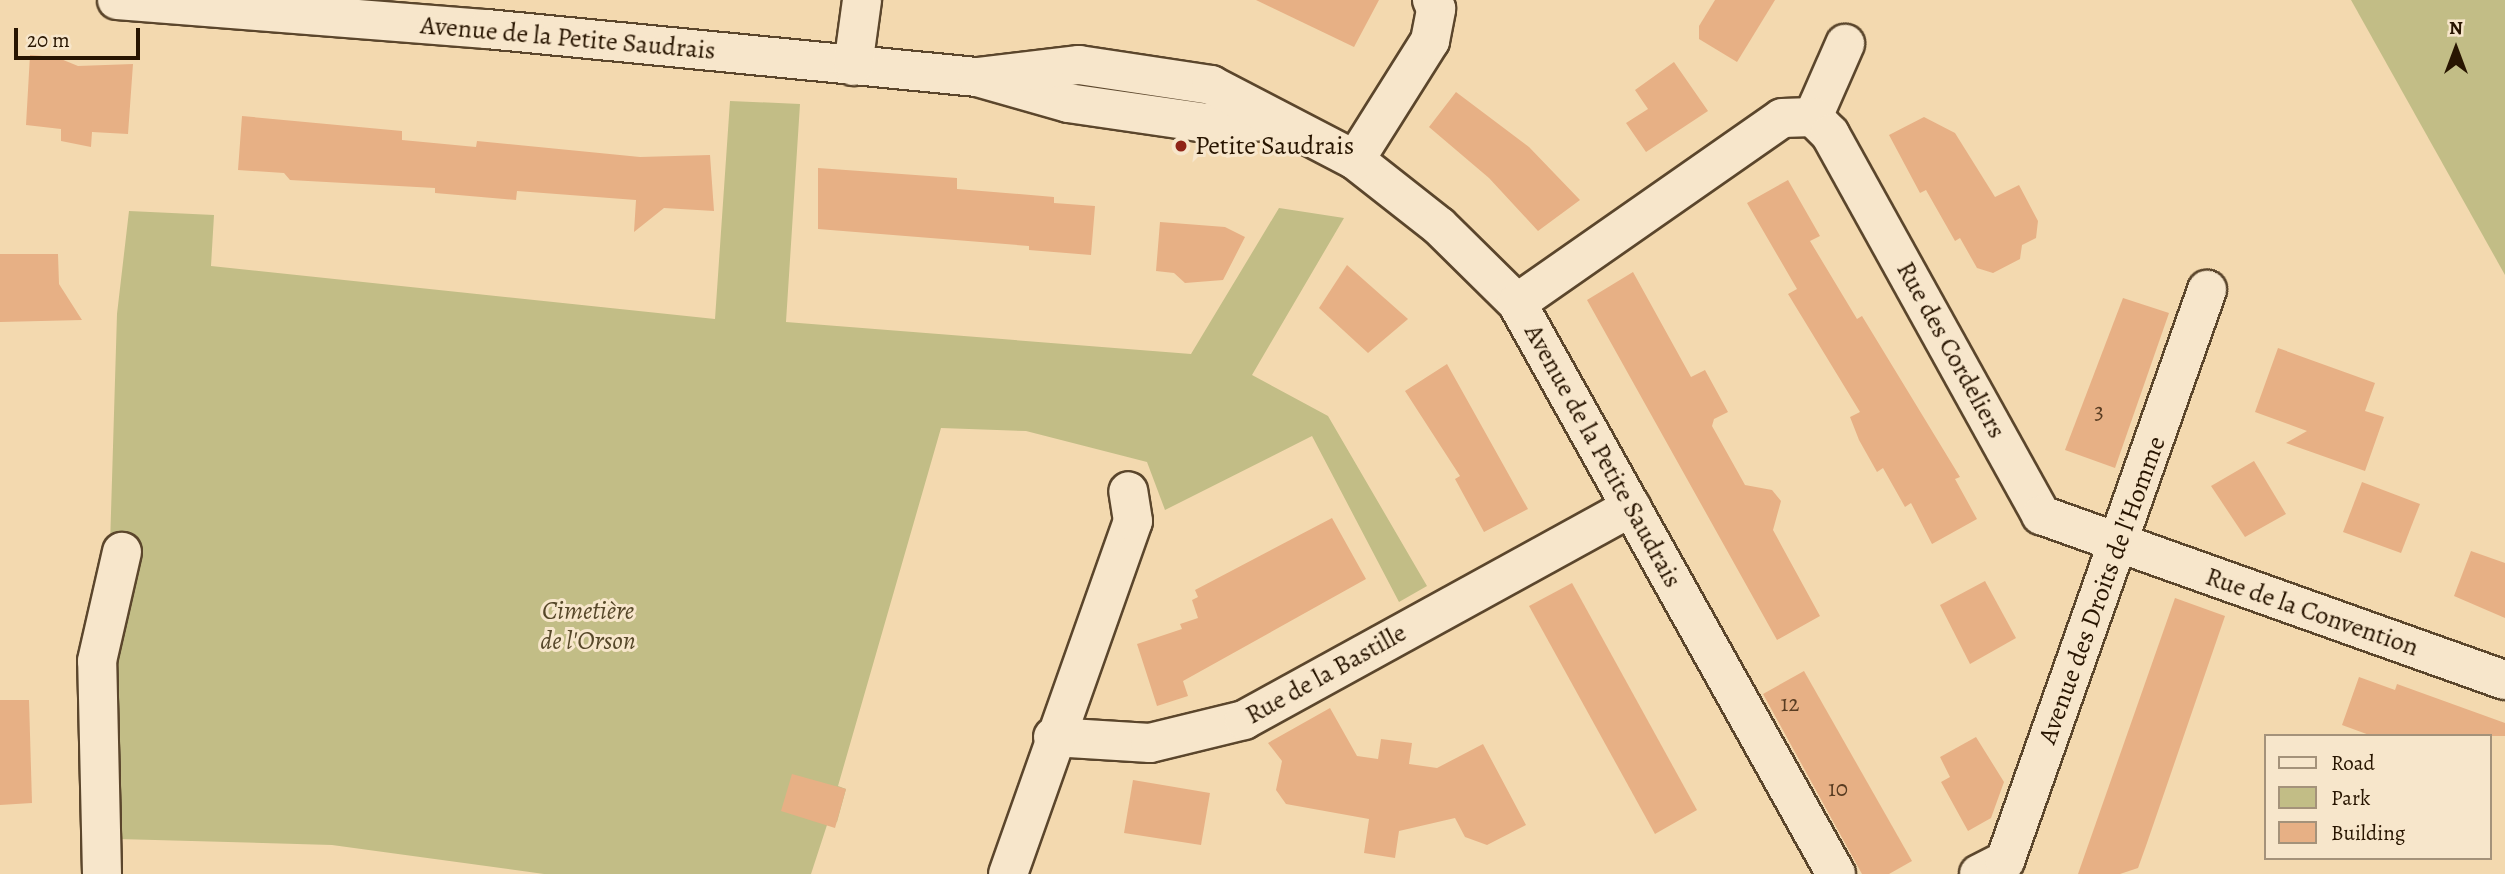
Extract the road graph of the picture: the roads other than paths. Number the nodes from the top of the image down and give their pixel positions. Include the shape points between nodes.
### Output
1 (117, 0) edge
2 (862, 0) edge
3 (1432, 0) edge
4 (1845, 44) dead end
5 (853, 66) junction
6 (1813, 117) junction
7 (1355, 160) junction
8 (2207, 290) dead end
9 (1517, 303) junction
10 (1128, 491) dead end
11 (1631, 507) junction
12 (2120, 544) junction
13 (122, 552) dead end
14 (2505, 680) edge
15 (1053, 737) junction
16 (102, 874) edge
17 (1008, 874) edge
18 (1836, 874) edge
19 (1979, 874) edge

1 - 5 street, Avenue de la Petite Saudrais via 487,29
2 - 5 street
3 - 7 street via 1436,9 1430,41
4 - 6 street
5 - 7 street, Avenue de la Petite Saudrais via 977,77 1068,103 1192,121 1277,120
6 - 9 street via 1782,118
6 - 12 street, Rue des Cordeliers via 1830,134 2041,515
7 - 9 street, Avenue de la Petite Saudrais via 1439,226
8 - 12 street, Avenue des Droits de l'Homme
9 - 11 street, Avenue de la Petite Saudrais
10 - 15 street via 1133,521
11 - 15 street, Rue de la Bastille via 1244,720 1150,743
11 - 18 street, Avenue de la Petite Saudrais
12 - 14 street, Rue de la Convention
12 - 19 street, Avenue des Droits de l'Homme via 2005,861
13 - 16 street via 97,661
15 - 17 street

